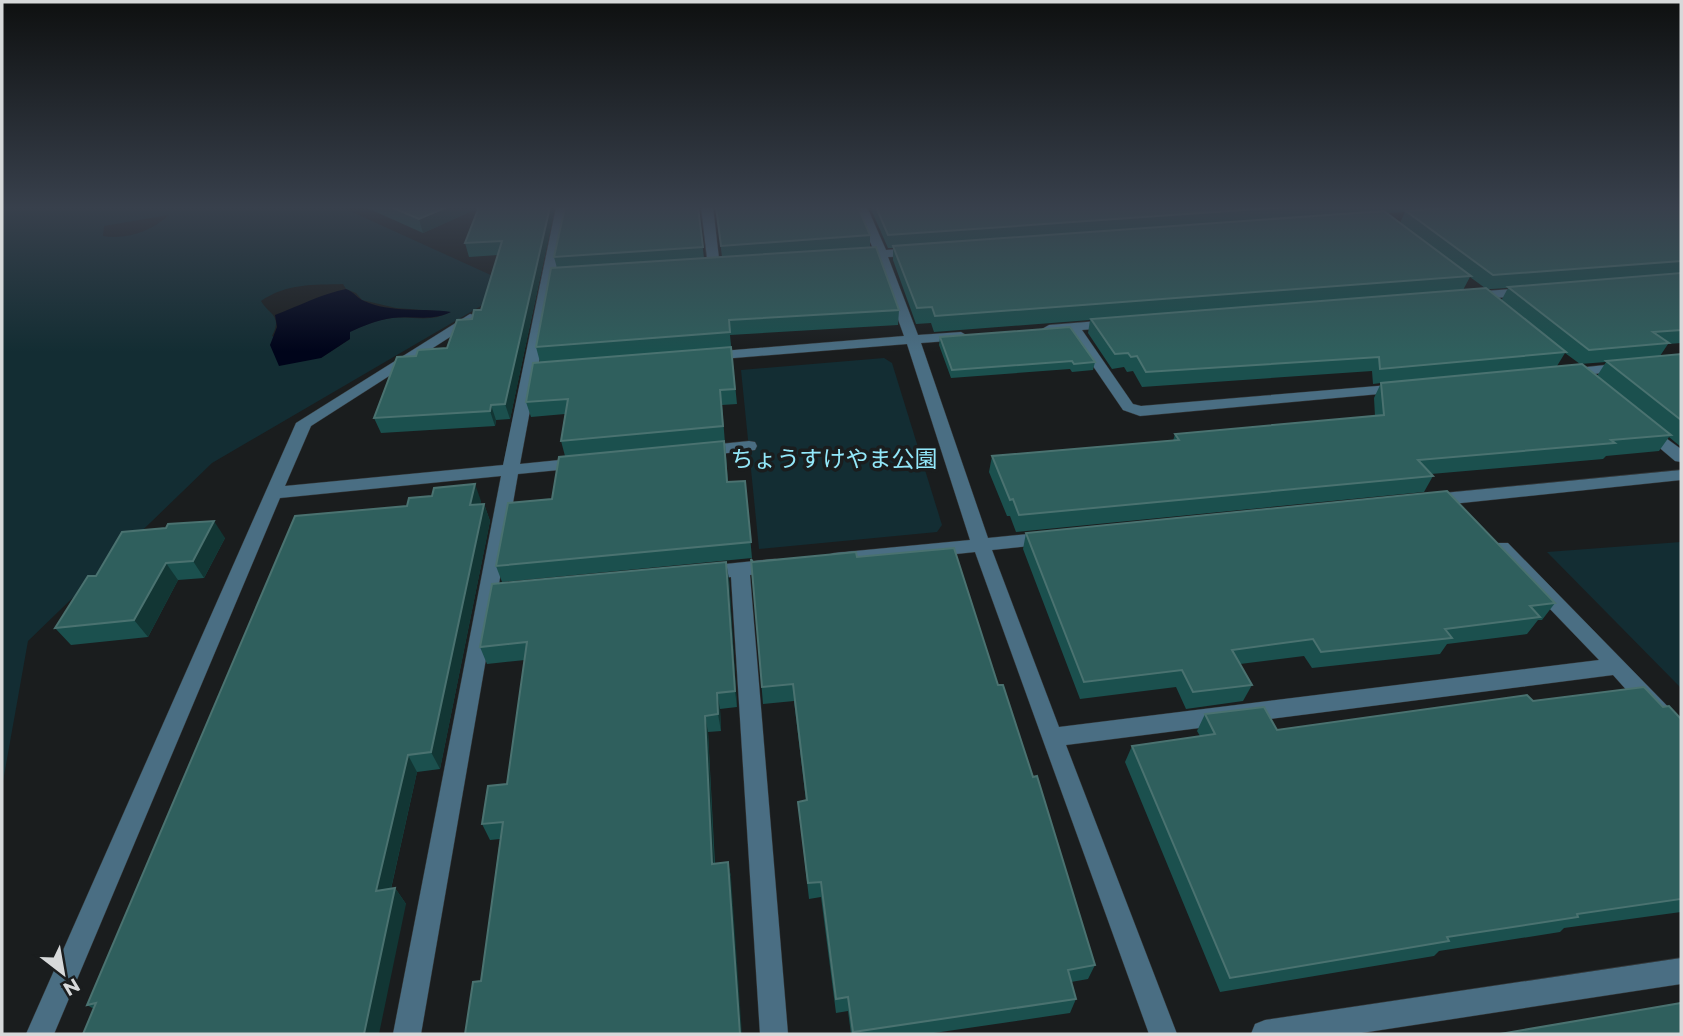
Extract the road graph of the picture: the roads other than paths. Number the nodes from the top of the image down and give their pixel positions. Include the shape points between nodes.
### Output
1 (557, 255) edge
2 (718, 255) edge
3 (865, 255) edge
4 (884, 255) edge
5 (844, 257) edge
6 (700, 268) edge
7 (1476, 291) junction
8 (1535, 291) edge
9 (1454, 298) edge
10 (1502, 312) edge
11 (470, 318) edge
12 (1128, 323) edge
13 (1073, 327) junction
14 (1031, 331) edge
15 (976, 335) edge
16 (915, 340) junction
17 (694, 358) edge
18 (1642, 366) edge
19 (1570, 368) junction
20 (1548, 374) edge
21 (1410, 387) edge
22 (1597, 389) edge
23 (1639, 423) edge
24 (749, 446) dead end
25 (683, 453) edge
26 (1681, 457) edge
27 (590, 462) edge
28 (511, 470) junction
29 (1681, 475) edge
30 (276, 493) junction
31 (1452, 499) junction
32 (1410, 503) edge
33 (1472, 518) edge
34 (1064, 536) edge
35 (1491, 538) edge
36 (981, 544) junction
37 (821, 561) edge
38 (794, 564) edge
39 (740, 570) junction
40 (684, 575) edge
41 (1618, 666) junction
42 (1681, 735) edge
43 (1053, 737) junction
44 (1681, 971) edge
45 (40, 1034) edge
46 (407, 1034) edge
47 (774, 1034) edge
48 (1163, 1034) edge
49 (1265, 1034) edge

1 - 28 street
2 - 6 street via 720,266
3 - 5 street
4 - 16 street
7 - 8 street
7 - 9 street
7 - 10 street
11 - 30 street via 304,423
12 - 13 street
13 - 14 street
13 - 21 street via 1128,407 1140,411
15 - 16 street
16 - 17 street
16 - 36 street
18 - 19 street
19 - 20 street
19 - 22 street
23 - 26 street
24 - 25 street
27 - 28 street
28 - 30 street
28 - 46 street via 496,593
29 - 31 street
30 - 45 street
31 - 32 street
31 - 33 street
34 - 36 street
35 - 41 street
36 - 37 street
36 - 43 street
38 - 39 street
39 - 40 street
39 - 47 street
41 - 42 street
41 - 43 street
43 - 48 street
44 - 49 street

